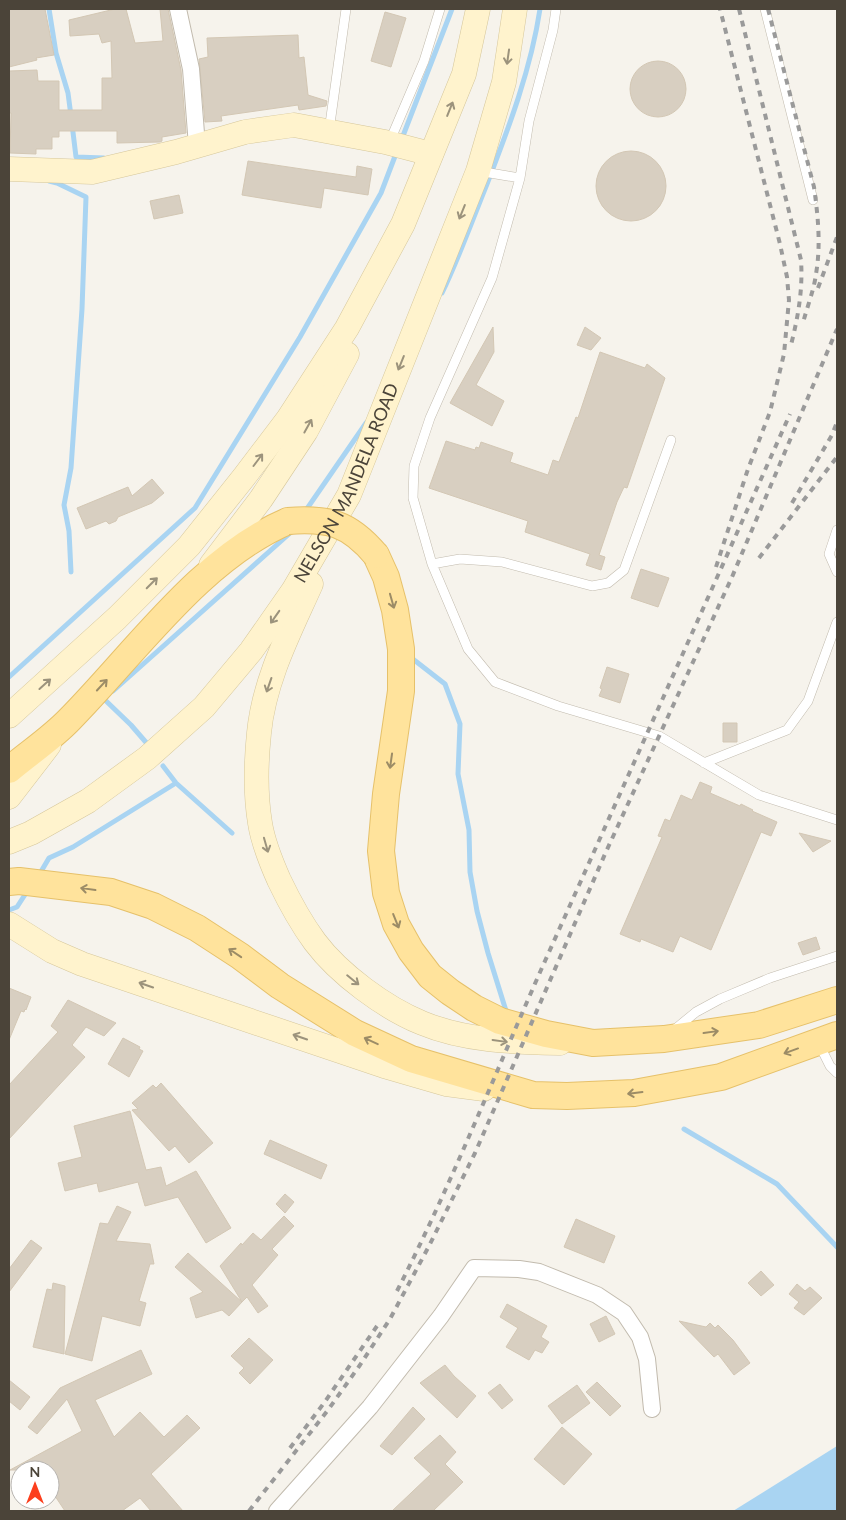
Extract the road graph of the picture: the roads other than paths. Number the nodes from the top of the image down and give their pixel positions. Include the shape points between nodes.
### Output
1 (178, 9) edge
2 (346, 9) edge
3 (440, 9) edge
4 (478, 9) edge
5 (515, 9) edge
6 (556, 9) edge
7 (765, 9) edge
8 (329, 132) junction
9 (389, 143) junction
10 (197, 146) junction
11 (432, 154) junction
12 (9, 169) edge
13 (478, 171) junction
14 (520, 178) junction
15 (813, 200) dead end
16 (403, 224) junction
17 (671, 440) dead end
18 (349, 495) junction
19 (837, 530) edge
20 (432, 564) junction
21 (837, 572) edge
22 (199, 580) junction
23 (837, 622) edge
24 (9, 716) edge
25 (69, 720) junction
26 (704, 763) junction
27 (9, 770) edge
28 (9, 798) edge
29 (837, 820) edge
30 (9, 842) edge
31 (9, 882) edge
32 (9, 924) edge
33 (837, 956) edge
34 (837, 1000) edge
35 (664, 1038) junction
36 (828, 1038) edge
37 (593, 1043) junction
38 (837, 1073) edge
39 (533, 1095) junction
40 (652, 1409) dead end
41 (277, 1511) edge

1 - 10 street via 191,69
2 - 8 lane
3 - 9 lane via 424,61
11 -> 4 main road via 464,74
5 -> 13 main road, NELSON MANDELA ROAD via 504,82
6 - 14 lane via 528,121
7 - 15 lane
8 - 9 main road
8 - 10 main road via 294,125 245,132
9 - 11 main road
10 - 12 main road via 92,172
11 - 16 main road
13 - 14 lane
13 -> 18 main road, NELSON MANDELA ROAD
14 - 20 lane via 492,278 430,418 414,466 413,498
22 -> 16 main road via 261,499 306,431 350,347
24 -> 16 main road via 118,618 189,546 288,419 347,328
17 - 20 lane via 624,570 608,583 592,586 502,562 460,559
18 -> 30 main road, NELSON MANDELA ROAD via 293,591 251,651 204,707 147,758 88,801
18 -> 37 main road via 267,690 259,731 256,773 260,824 270,861 316,943 350,979 391,1008 423,1024 466,1036 515,1042
19 - 21 lane via 829,554
20 - 26 lane via 468,650 495,682 558,706 659,736
25 -> 22 main road
22 -> 37 main road, bridge via 258,535 288,521 314,519 332,523 349,530 376,555 395,610 401,650 401,691 381,851 386,893 396,924 430,976 474,1008 500,1021
23 - 26 lane via 808,701 787,730
25 - 27 main road
25 - 28 main road
26 - 29 lane via 759,795
39 -> 31 main road via 410,1059 354,1032 287,991 197,928 153,906 111,892
39 -> 32 main road via 446,1084 384,1066 82,964 52,951
33 - 35 lane via 720,999 696,1012
35 -> 34 main road via 759,1025
35 - 37 main road
36 - 38 lane via 830,1066
36 -> 39 main road via 721,1077 624,1094
40 - 41 street via 647,1359 640,1337 624,1313 597,1295 539,1272 474,1268 370,1407

